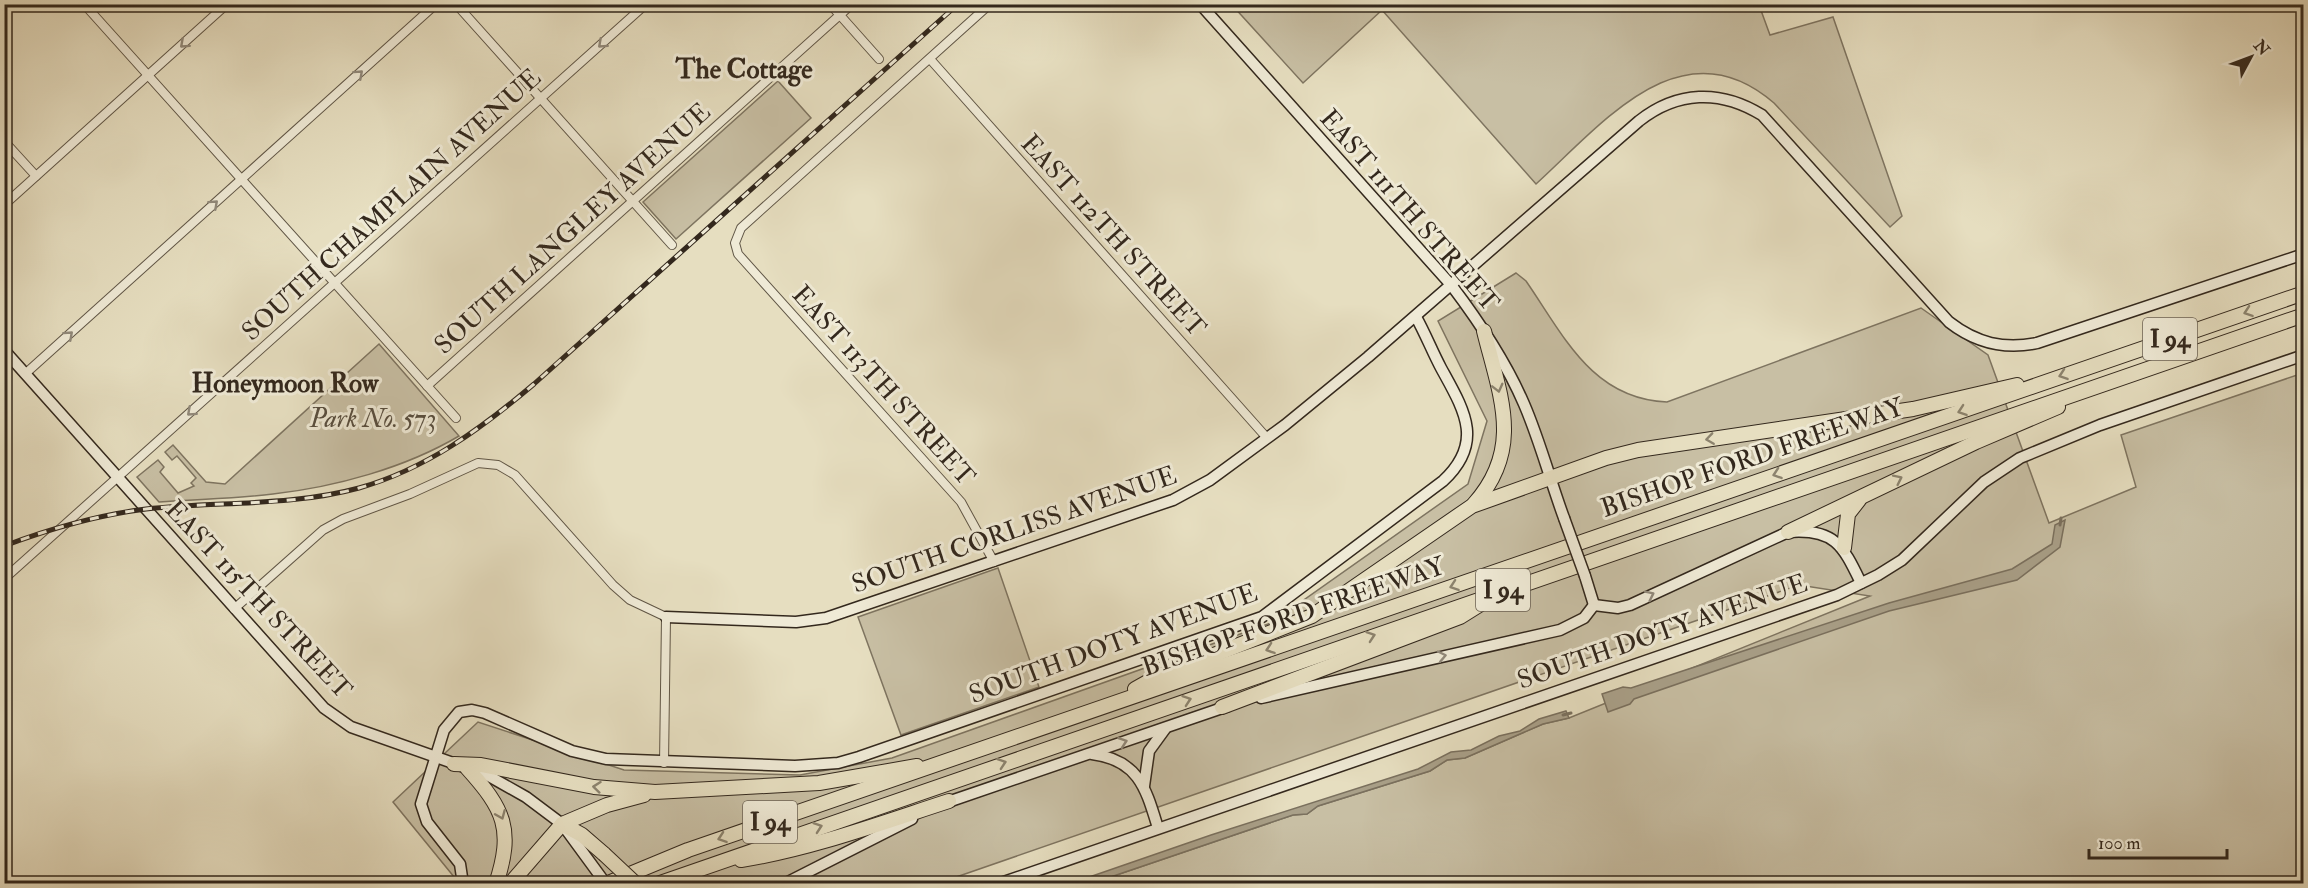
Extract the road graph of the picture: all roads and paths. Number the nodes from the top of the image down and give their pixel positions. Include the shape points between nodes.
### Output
1 (84, 4) edge
2 (227, 4) edge
3 (436, 4) edge
4 (456, 4) edge
5 (646, 4) edge
6 (830, 4) edge
7 (852, 4) edge
8 (990, 4) edge
9 (1200, 4) edge
10 (840, 15) junction
11 (879, 59) dead end
12 (930, 59) junction
13 (148, 76) junction
14 (540, 99) junction
15 (4, 141) edge
16 (36, 176) junction
17 (241, 180) junction
18 (633, 202) junction
19 (4, 205) edge
20 (672, 245) dead end
21 (2304, 254) edge
22 (334, 283) junction
23 (1452, 286) junction
24 (2304, 293) edge
25 (2304, 315) edge
26 (1416, 317) junction
27 (1484, 331) junction
28 (4, 350) edge
29 (2304, 355) edge
30 (25, 374) junction
31 (2108, 382) junction
32 (2036, 384) junction
33 (427, 386) junction
34 (456, 418) dead end
35 (1267, 438) junction
36 (118, 477) junction
37 (1550, 478) junction
38 (1863, 496) junction
39 (1472, 506) junction
40 (1788, 532) junction
41 (1844, 548) junction
42 (993, 562) junction
43 (4, 579) edge
44 (1861, 583) junction
45 (1505, 590) junction
46 (1594, 605) junction
47 (234, 609) junction
48 (666, 617) junction
49 (1107, 705) junction
50 (1222, 707) junction
51 (1168, 726) junction
52 (1090, 754) junction
53 (434, 757) junction
54 (664, 763) junction
55 (937, 765) junction
56 (460, 766) junction
57 (1144, 786) junction
58 (655, 792) junction
59 (949, 801) junction
60 (562, 824) junction
61 (1158, 828) junction
62 (703, 866) junction
63 (463, 884) edge
64 (496, 884) edge
65 (510, 884) edge
66 (606, 884) edge
67 (636, 884) edge
68 (657, 884) edge
69 (784, 884) edge
70 (998, 884) edge

1 - 13 street
2 -> 13 street
17 -> 3 street
4 - 14 street
5 -> 14 street, SOUTH CHAMPLAIN AVENUE
6 - 10 street
7 - 10 street, SOUTH LANGLEY AVENUE
8 - 12 street
9 - 23 street, EAST 111TH STREET
10 - 11 street
10 - 18 street, SOUTH LANGLEY AVENUE
12 - 35 street, EAST 112TH STREET
12 - 42 street, EAST 113TH STREET via 741,228 735,243 738,254 961,502
13 - 16 street
13 - 17 street
14 - 18 street
14 - 22 street, SOUTH CHAMPLAIN AVENUE
15 - 16 street
16 - 19 street
17 - 22 street
30 -> 17 street
18 - 20 street
18 - 33 street, SOUTH LANGLEY AVENUE
21 - 23 street via 2037,343 2014,347 1990,343 1949,322 1762,114 1736,101 1692,96 1667,103 1639,121
22 - 33 street
22 -> 36 street, SOUTH CHAMPLAIN AVENUE
23 - 26 street, SOUTH CORLISS AVENUE
23 - 27 street, EAST 111TH STREET
24 -> 32 highway, BISHOP FORD FREEWAY / I 94
25 - 31 highway, BISHOP FORD FREEWAY / I 94
26 - 35 street, SOUTH CORLISS AVENUE
26 - 54 street, SOUTH DOTY AVENUE via 1464,411 1467,439 1460,462 1443,481 1262,617 838,763
27 - 37 street, EAST 111TH STREET via 1523,403
27 -> 39 highway via 1502,402 1504,447 1495,474
28 - 30 street, EAST 115TH STREET
29 - 44 street, SOUTH DOTY AVENUE via 2100,425 2020,458 1984,482 1902,560
30 - 36 street, EAST 115TH STREET
38 -> 31 highway
31 - 45 highway, BISHOP FORD FREEWAY / I 94
32 -> 37 highway via 2003,387 1903,411 1638,450
32 -> 49 highway, BISHOP FORD FREEWAY / I 94
33 - 34 street
35 - 42 street, SOUTH CORLISS AVENUE via 1219,474 1173,500
36 - 43 street, SOUTH CHAMPLAIN AVENUE
36 - 47 street, EAST 115TH STREET
37 - 39 highway
37 - 46 street, EAST 111TH STREET, bridge
38 - 40 highway
38 - 41 highway via 1848,514
39 - 49 highway via 1312,616 1150,680
40 - 41 street via 1821,535
46 -> 40 street via 1630,605
41 - 44 street
42 - 48 street, SOUTH CORLISS AVENUE via 826,618 796,622
44 - 61 street, SOUTH DOTY AVENUE via 1806,606
45 - 50 highway via 1460,617
62 -> 45 highway, BISHOP FORD FREEWAY / I 94
50 -> 46 street via 1560,630 1584,618
47 - 48 street via 333,524 466,467 488,463 515,475 630,600
47 - 53 street, EAST 115TH STREET via 324,708 351,727
48 - 54 street
49 - 55 highway, BISHOP FORD FREEWAY / I 94
50 - 51 street
52 -> 51 street
51 - 57 street via 1149,751
52 - 57 street via 1121,763
52 - 59 street
53 - 54 street, SOUTH DOTY AVENUE via 454,715 472,710 588,757
53 - 56 street, EAST 115TH STREET
53 - 63 street, SOUTH DOTY AVENUE via 422,795 423,814 460,864
55 - 58 highway via 896,768 819,783
55 -> 66 highway, BISHOP FORD FREEWAY / I 94 via 688,850
58 -> 56 highway via 584,786 481,765
56 - 60 street, EAST 115TH STREET via 487,775 526,797
56 -> 64 highway via 492,798 505,822 505,851
57 - 61 street
58 - 60 highway via 607,805
59 - 62 highway via 762,857
59 - 69 street
60 - 65 highway
60 - 66 street, EAST 115TH STREET
60 - 67 highway, bridge via 582,836
61 - 70 street, SOUTH DOTY AVENUE
62 - 68 highway, BISHOP FORD FREEWAY / I 94

